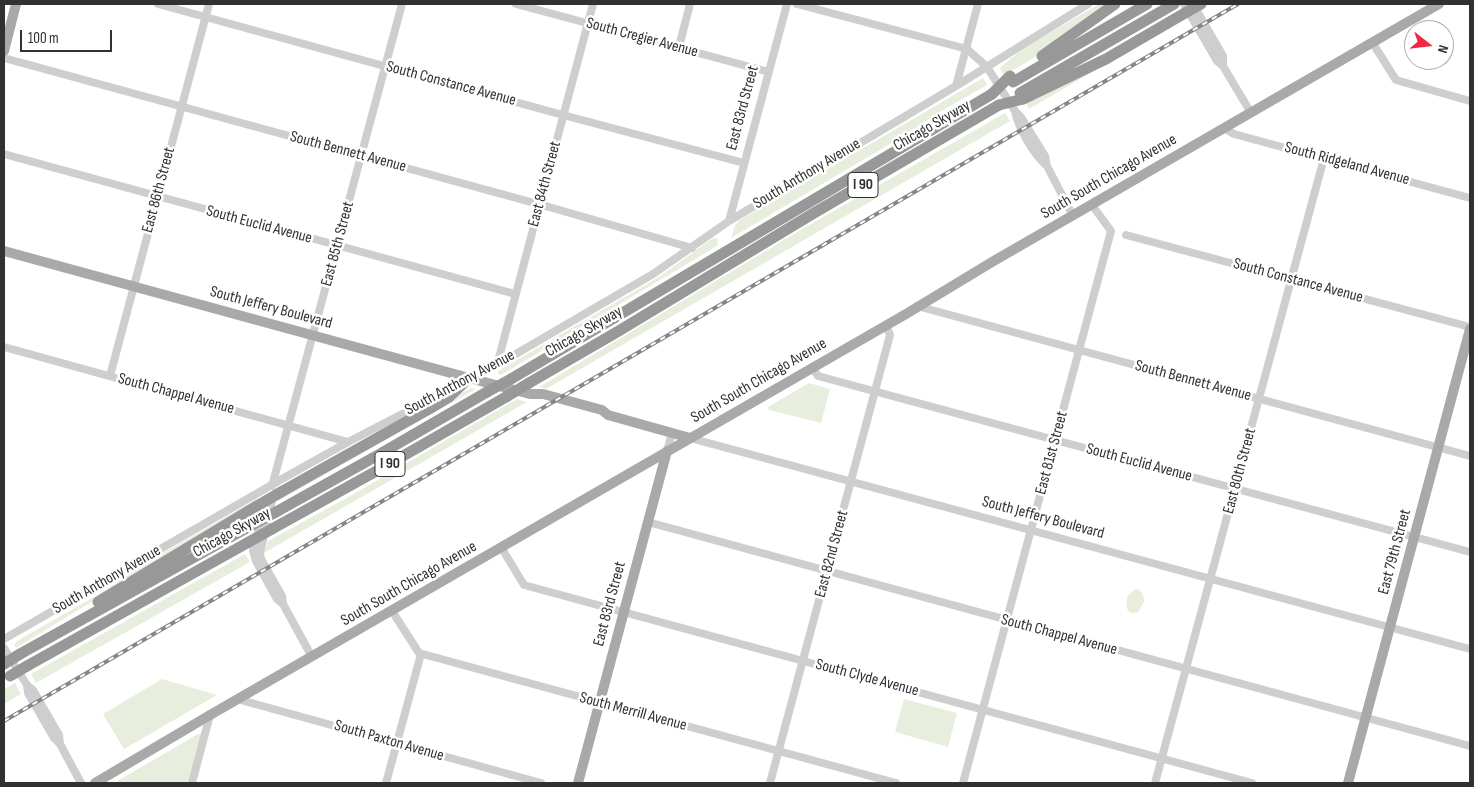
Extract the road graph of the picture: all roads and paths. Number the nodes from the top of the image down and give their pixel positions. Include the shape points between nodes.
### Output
1 (16, 4) edge
2 (158, 4) edge
3 (209, 4) edge
4 (402, 4) edge
5 (516, 4) edge
6 (593, 4) edge
7 (690, 4) edge
8 (787, 4) edge
9 (797, 4) edge
10 (978, 4) edge
11 (1088, 4) edge
12 (1116, 4) edge
13 (1147, 4) edge
14 (1174, 4) edge
15 (1201, 4) edge
16 (1439, 4) edge
17 (1187, 7) edge
18 (206, 17) junction
19 (588, 23) junction
20 (1372, 42) junction
21 (678, 47) junction
22 (967, 49) junction
23 (4, 51) edge
24 (4, 58) edge
25 (385, 66) junction
26 (987, 67) junction
27 (769, 72) junction
28 (1011, 79) junction
29 (956, 86) junction
30 (1022, 96) junction
31 (1470, 101) edge
32 (181, 107) junction
33 (1251, 113) junction
34 (564, 115) junction
35 (1224, 128) junction
36 (4, 154) edge
37 (361, 156) junction
38 (1324, 158) junction
39 (744, 163) junction
40 (158, 196) junction
41 (1470, 198) edge
42 (540, 204) junction
43 (1092, 205) junction
44 (1073, 216) junction
45 (729, 221) junction
46 (1126, 235) dead end
47 (337, 246) junction
48 (692, 248) junction
49 (4, 251) edge
50 (1291, 280) junction
51 (134, 286) junction
52 (516, 294) junction
53 (916, 306) junction
54 (886, 325) junction
55 (1470, 328) edge
56 (313, 335) junction
57 (4, 347) edge
58 (1079, 350) junction
59 (1466, 359) edge
60 (496, 365) junction
61 (812, 367) junction
62 (110, 376) junction
63 (469, 378) junction
64 (529, 389) junction
65 (875, 392) junction
66 (1259, 399) junction
67 (289, 425) junction
68 (672, 433) junction
69 (690, 438) junction
70 (1055, 440) junction
71 (348, 442) junction
72 (1438, 447) junction
73 (667, 451) junction
74 (1470, 456) edge
75 (851, 481) junction
76 (277, 488) junction
77 (1235, 489) junction
78 (648, 522) junction
79 (1031, 530) junction
80 (1414, 537) junction
81 (501, 547) junction
82 (1470, 552) edge
83 (827, 571) junction
84 (1210, 579) junction
85 (392, 611) junction
86 (624, 612) junction
87 (1007, 620) junction
88 (1390, 627) junction
89 (47, 639) junction
90 (4, 640) edge
91 (4, 648) edge
92 (1470, 649) edge
93 (421, 654) junction
94 (312, 657) junction
95 (803, 661) junction
96 (4, 664) edge
97 (1186, 669) junction
98 (7, 678) edge
99 (237, 699) junction
100 (600, 702) junction
101 (983, 710) junction
102 (210, 715) junction
103 (1365, 718) junction
104 (397, 743) junction
105 (1470, 746) edge
106 (779, 751) junction
107 (1162, 759) junction
108 (81, 783) edge
109 (95, 783) edge
110 (192, 783) edge
111 (386, 783) edge
112 (541, 783) edge
113 (578, 783) edge
114 (770, 783) edge
115 (896, 783) edge
116 (964, 783) edge
117 (1155, 783) edge
118 (1252, 783) edge
119 (1348, 783) edge

1 - 23 main road
2 - 18 street, South Constance Avenue
3 - 18 street, East 86th Street
4 - 25 street, East 85th Street
5 - 19 street, South Cregier Avenue
6 - 19 street, East 84th Street
7 - 21 street
8 - 27 street, East 83rd Street
9 - 22 street
10 - 22 street
11 - 26 street, South Anthony Avenue
12 - 28 highway
13 - 28 highway, Chicago Skyway / I 90
14 - 30 highway, Chicago Skyway / I 90
15 - 17 highway, bridge
16 - 20 main road, South South Chicago Avenue
17 - 30 highway via 1106,59
17 - 33 street via 1223,56 1224,66
18 - 25 street, South Constance Avenue
18 - 32 street, East 86th Street
19 - 21 street, South Cregier Avenue
19 - 34 street, East 84th Street
20 - 31 street via 1396,80
20 - 33 main road, South South Chicago Avenue
21 - 27 street, South Cregier Avenue
22 - 26 street
22 - 29 street
24 - 32 street, South Bennett Avenue
25 - 34 street, South Constance Avenue
25 - 37 street, East 85th Street
26 - 29 street, South Anthony Avenue
26 - 44 street
27 - 39 street, East 83rd Street
28 - 89 highway, Chicago Skyway / I 90, bridge via 992,94 611,320 380,454
29 - 45 street, South Anthony Avenue
30 - 64 highway, Chicago Skyway / I 90, bridge via 999,105 814,213
32 - 37 street, South Bennett Avenue
32 - 40 street, East 86th Street
33 - 35 main road, South South Chicago Avenue
34 - 39 street, South Constance Avenue
34 - 42 street, East 84th Street
35 - 38 street, South Ridgeland Avenue via 1234,134
35 - 43 main road, South South Chicago Avenue
36 - 40 street, South Euclid Avenue
37 - 42 street, South Bennett Avenue
37 - 47 street, East 85th Street
38 - 41 street, South Ridgeland Avenue
38 - 50 street, East 80th Street
39 - 45 street, East 83rd Street
40 - 47 street, South Euclid Avenue
40 - 51 street, East 86th Street
42 - 48 street, South Bennett Avenue
42 - 52 street, East 84th Street
43 - 44 main road, South South Chicago Avenue
43 - 58 street, East 81st Street via 1111,232
44 - 53 main road, South South Chicago Avenue
45 - 48 street, South Anthony Avenue
46 - 50 street, South Constance Avenue
47 - 52 street, South Euclid Avenue
47 - 56 street, East 85th Street
48 - 60 street, South Anthony Avenue
49 - 51 main road, South Jeffery Boulevard
50 - 55 street, South Constance Avenue
50 - 66 street, East 80th Street
51 - 56 main road, South Jeffery Boulevard
51 - 62 street, East 86th Street
52 - 60 street, East 84th Street
53 - 54 main road, South South Chicago Avenue
53 - 58 street, South Bennett Avenue
54 - 61 main road, South South Chicago Avenue
54 - 65 street, East 82nd Street via 890,335
55 - 59 main road, East 79th Street
56 - 63 main road, South Jeffery Boulevard
56 - 67 street, East 85th Street
57 - 62 street, South Chappel Avenue
58 - 66 street, South Bennett Avenue
58 - 70 street, East 81st Street
59 - 72 main road, East 79th Street
60 - 63 street, South Anthony Avenue
61 - 65 street, South Euclid Avenue via 818,376
61 - 69 main road, South South Chicago Avenue
62 - 67 street, South Chappel Avenue
63 - 64 main road, South Jeffery Boulevard
63 - 71 street, South Anthony Avenue
63 - 76 highway via 449,397
64 - 68 main road, South Jeffery Boulevard via 541,400
64 - 98 highway, Chicago Skyway / I 90, bridge via 506,397
65 - 70 street, South Euclid Avenue
65 - 75 street, East 82nd Street
66 - 72 street, South Bennett Avenue
66 - 77 street, East 80th Street
67 - 71 street, South Chappel Avenue
67 - 76 street, East 85th Street
68 - 69 main road, South Jeffery Boulevard
68 - 73 street, East 83rd Street
69 - 73 main road, South South Chicago Avenue
69 - 75 street, South Jeffery Boulevard
70 - 77 street, South Euclid Avenue
70 - 79 street, East 81st Street
71 - 76 street, South Anthony Avenue
72 - 74 street, South Bennett Avenue
72 - 80 main road, East 79th Street
73 - 78 main road, East 83rd Street
73 - 81 main road, South South Chicago Avenue
75 - 79 street, South Jeffery Boulevard
75 - 83 street, East 82nd Street
76 - 89 highway, bridge via 257,506 61,624
76 - 90 street, South Anthony Avenue
76 - 94 street, East 85th Street via 274,489 261,559
77 - 80 street, South Euclid Avenue
77 - 84 street, East 80th Street
78 - 83 street, South Chappel Avenue
78 - 86 main road, East 83rd Street
79 - 84 street, South Jeffery Boulevard
79 - 87 street, East 81st Street
80 - 82 street, South Euclid Avenue
80 - 88 main road, East 79th Street
81 - 85 main road, South South Chicago Avenue
81 - 86 street, South Clyde Avenue via 524,585
83 - 87 street, South Chappel Avenue
83 - 95 street, East 82nd Street
84 - 88 street, South Jeffery Boulevard
84 - 97 street, East 80th Street
85 - 93 street
85 - 94 main road, South South Chicago Avenue
86 - 95 street, South Clyde Avenue
86 - 100 main road, East 83rd Street
87 - 97 street, South Chappel Avenue
87 - 101 street, East 81st Street
88 - 92 street, South Jeffery Boulevard
88 - 103 main road, East 79th Street
89 - 96 highway, Chicago Skyway / I 90, bridge
91 - 108 street
93 - 100 street, South Merrill Avenue
93 - 104 street
94 - 99 main road, South South Chicago Avenue
95 - 101 street, South Clyde Avenue
95 - 106 street, East 82nd Street
97 - 103 street, South Chappel Avenue
97 - 107 street, East 80th Street
99 - 102 main road, South South Chicago Avenue
99 - 104 street, South Paxton Avenue
100 - 106 street, South Merrill Avenue
100 - 113 main road, East 83rd Street
101 - 107 street, South Clyde Avenue
101 - 116 street, East 81st Street
102 - 109 main road, South South Chicago Avenue
102 - 110 street
103 - 105 street, South Chappel Avenue
103 - 119 main road, East 79th Street
104 - 111 street
104 - 112 street, South Paxton Avenue
106 - 114 street, East 82nd Street
106 - 115 street, South Merrill Avenue
107 - 117 street, East 80th Street
107 - 118 street, South Clyde Avenue

